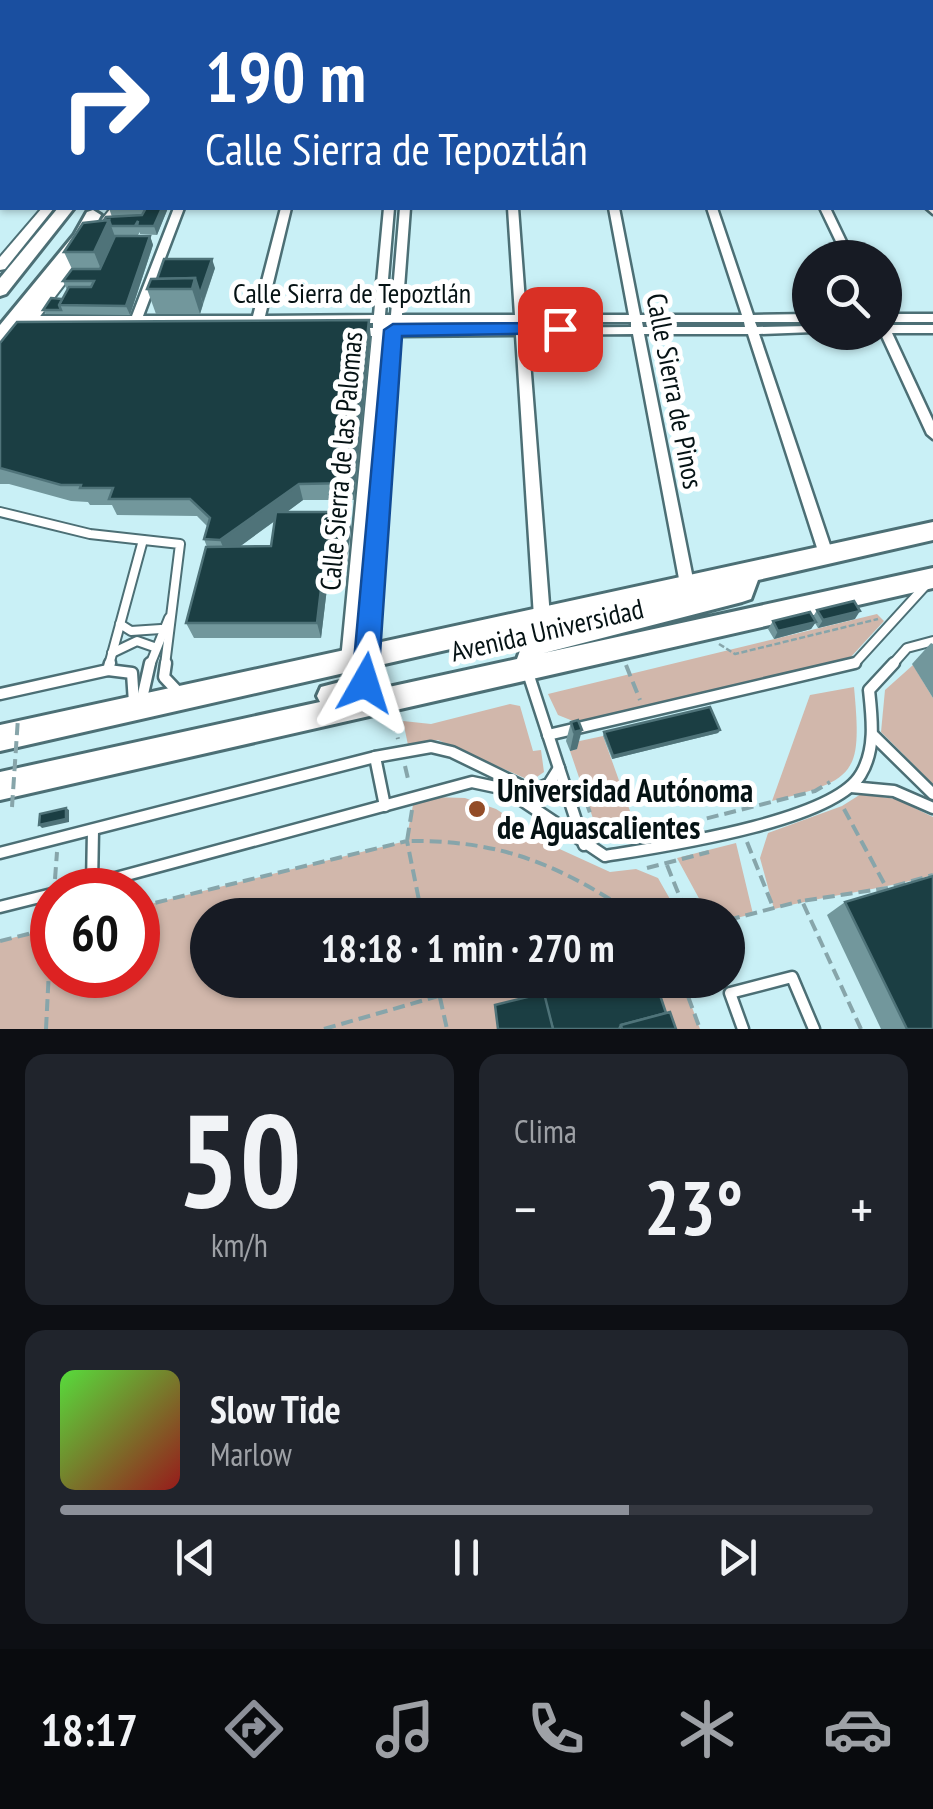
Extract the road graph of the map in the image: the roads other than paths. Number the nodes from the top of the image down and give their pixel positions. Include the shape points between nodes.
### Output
1 (46, 210) edge
2 (64, 210) edge
3 (98, 210) edge
4 (115, 210) edge
5 (178, 210) edge
6 (286, 210) edge
7 (389, 210) edge
8 (405, 210) edge
9 (513, 210) edge
10 (614, 210) edge
11 (713, 210) edge
12 (826, 210) edge
13 (840, 240) edge
14 (0, 266) edge
15 (0, 290) edge
16 (902, 318) edge
17 (933, 318) edge
18 (136, 319) junction
19 (258, 320) junction
20 (792, 320) edge
21 (521, 323) junction
22 (636, 323) junction
23 (378, 324) junction
24 (394, 324) junction
25 (751, 324) junction
26 (11, 328) edge
27 (792, 328) edge
28 (933, 329) edge
29 (902, 330) edge
30 (255, 334) junction
31 (894, 350) edge
32 (0, 358) edge
33 (933, 434) edge
34 (0, 512) edge
35 (933, 531) edge
36 (143, 540) junction
37 (826, 554) junction
38 (750, 570) junction
39 (933, 578) edge
40 (687, 584) junction
41 (542, 617) junction
42 (169, 618) junction
43 (120, 624) junction
44 (161, 629) junction
45 (933, 641) edge
46 (154, 647) junction
47 (112, 653) junction
48 (359, 658) junction
49 (527, 668) junction
50 (108, 670) junction
51 (0, 694) edge
52 (183, 697) junction
53 (137, 707) junction
54 (548, 736) junction
55 (873, 736) junction
56 (0, 738) edge
57 (208, 740) junction
58 (375, 757) junction
59 (559, 768) junction
60 (851, 787) junction
61 (933, 794) edge
62 (6, 796) edge
63 (385, 806) junction
64 (933, 808) edge
65 (93, 830) junction
66 (584, 844) junction
67 (0, 854) edge
68 (92, 868) edge
69 (155, 868) edge
70 (30, 899) edge
71 (0, 907) edge
72 (743, 1029) edge
73 (814, 1029) edge

1 - 14 street
2 - 15 main road
3 - 26 main road
4 - 26 street
5 - 18 street
6 - 19 street
7 - 23 street, Calle Sierra de las Palomas
8 - 24 street, Calle Sierra de las Palomas
9 - 21 street
10 - 22 street, Calle Sierra de Pinos
11 - 25 street
12 - 13 street
16 - 17 street
18 - 19 street, Calle Sierra de Tepoztlán
18 - 26 street, Calle Sierra de Tepoztlán
19 - 23 street, Calle Sierra de Tepoztlán
19 - 30 street
20 - 25 street, Calle Sierra de Tepoztlán
21 - 22 street, Calle Sierra de Tepoztlán
21 - 24 street, Calle Sierra de Tepoztlán
21 - 41 street
22 - 25 street, Calle Sierra de Tepoztlán
22 - 40 street, Calle Sierra de Pinos
23 - 24 street, Calle Sierra de Tepoztlán
23 - 30 street, Calle Sierra de Tepoztlán
23 - 48 street, Calle Sierra de las Palomas
24 - 48 street, Calle Sierra de las Palomas
25 - 27 street, Calle Sierra de Tepoztlán
25 - 37 street
26 - 30 street, Calle Sierra de Tepoztlán
26 - 32 street
28 - 29 street
31 - 33 street
34 - 36 lane
35 - 37 main road, Avenida Universidad
36 - 42 lane via 174,540 182,549
36 - 43 lane
37 - 38 main road, Avenida Universidad
38 - 40 main road, Avenida Universidad
38 - 49 main road via 742,592 535,642
39 - 49 main road, Avenida Universidad
39 - 54 lane via 856,663
40 - 41 main road, Avenida Universidad
41 - 48 main road, Avenida Universidad
42 - 44 lane
42 - 52 lane via 164,677
43 - 44 lane via 131,631
43 - 47 lane
44 - 46 lane
45 - 55 lane via 907,648 870,690
46 - 47 lane via 137,641
46 - 53 lane
47 - 50 lane
48 - 52 main road, Avenida Universidad
48 - 57 main road via 361,688 237,717
49 - 54 lane
49 - 57 main road, Avenida Universidad
50 - 51 lane
50 - 53 lane via 132,674
52 - 53 main road, Avenida Universidad
53 - 56 main road, Avenida Universidad
54 - 59 lane
55 - 60 lane
55 - 61 lane
57 - 62 main road, Avenida Universidad
58 - 59 lane via 431,746 532,791 549,784
58 - 63 lane
58 - 65 lane
59 - 66 lane
60 - 64 lane via 893,789
60 - 66 lane via 826,803 758,824 640,851 605,856
63 - 66 lane via 472,782 505,789
63 - 69 lane
65 - 67 lane
65 - 68 lane
70 - 71 lane
72 - 73 lane via 730,994 792,977

